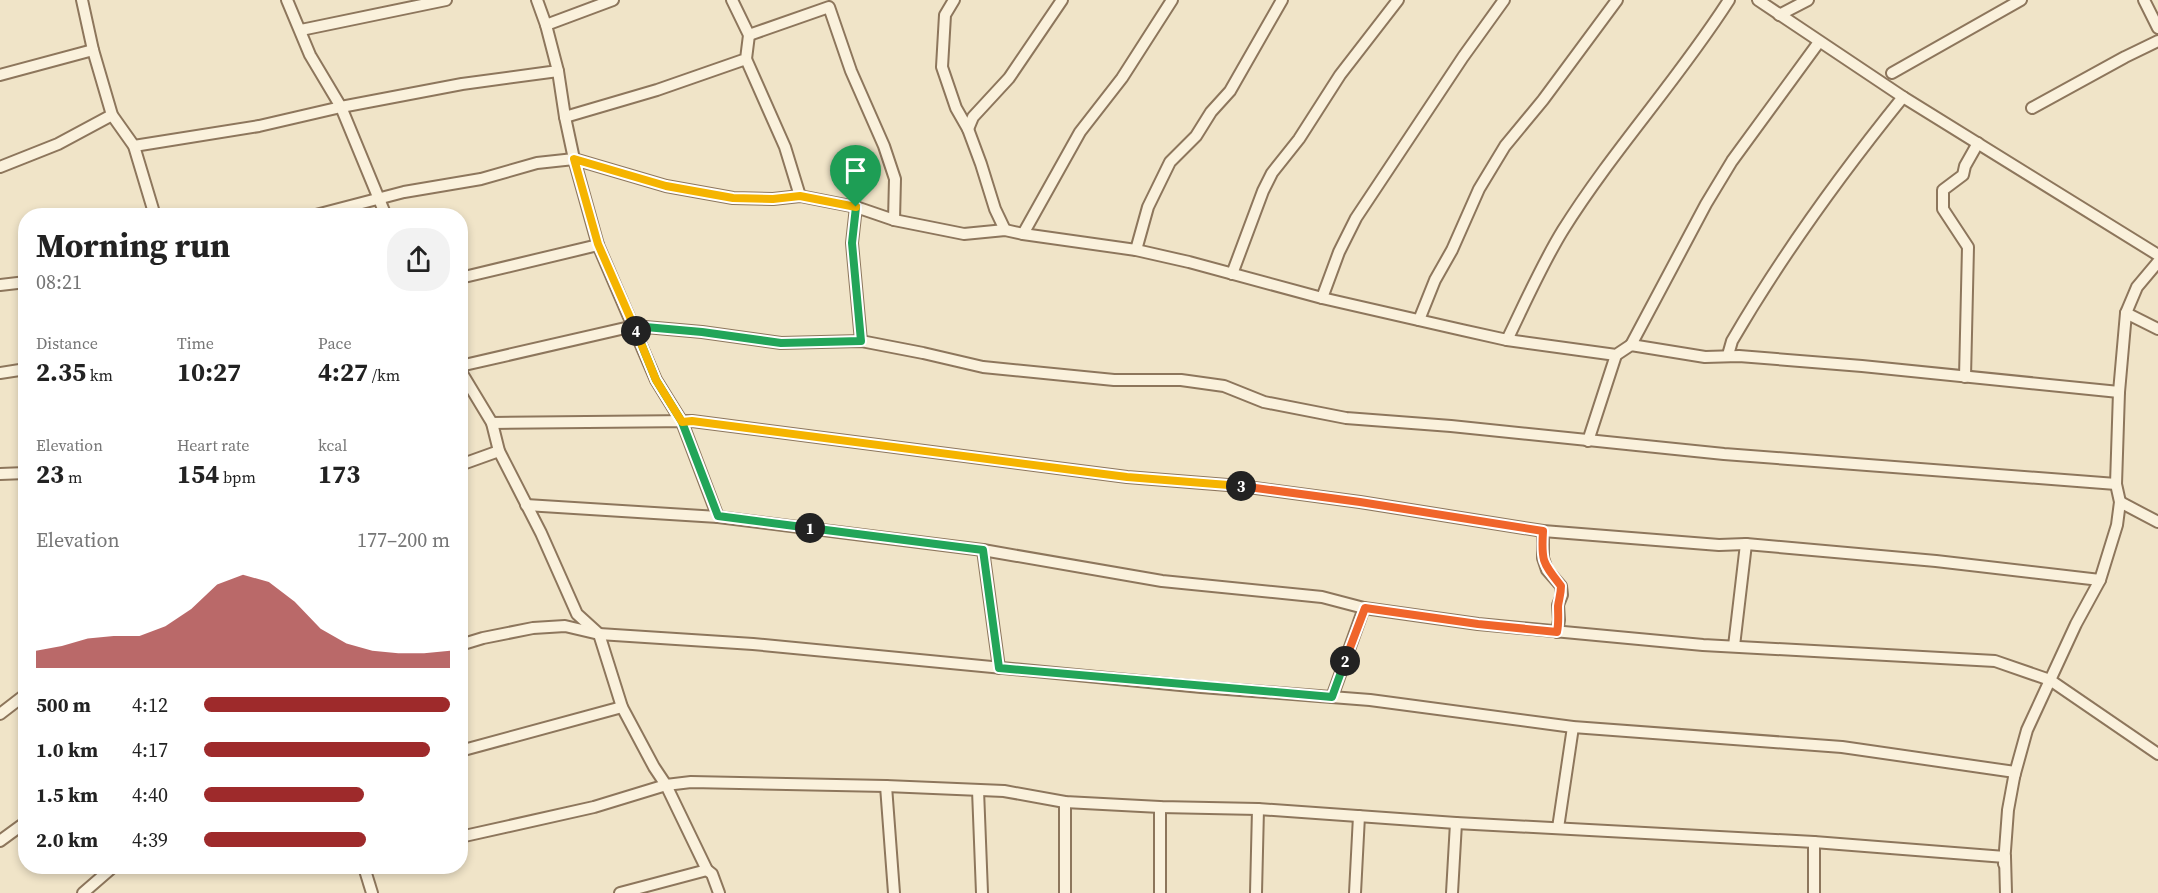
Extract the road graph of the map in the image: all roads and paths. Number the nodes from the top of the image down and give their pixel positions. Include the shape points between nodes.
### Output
1 (82, 0) edge
2 (287, 0) edge
3 (446, 0) edge
4 (537, 0) edge
5 (614, 0) edge
6 (732, 0) edge
7 (954, 0) edge
8 (1062, 0) edge
9 (1172, 0) edge
10 (1282, 0) edge
11 (1398, 0) edge
12 (1504, 0) edge
13 (1617, 0) edge
14 (1729, 0) edge
15 (1758, 0) edge
16 (1808, 0) edge
17 (2021, 0) edge
18 (2144, 0) edge
19 (831, 4) edge
20 (1779, 15) junction
21 (546, 25) junction
22 (2158, 28) edge
23 (301, 30) junction
24 (749, 35) junction
25 (2158, 41) edge
26 (1819, 42) junction
27 (93, 51) junction
28 (746, 59) junction
29 (558, 71) junction
30 (1892, 73) dead end
31 (0, 75) edge
32 (1903, 97) junction
33 (341, 107) junction
34 (2032, 108) dead end
35 (112, 115) junction
36 (565, 117) junction
37 (968, 129) junction
38 (1978, 144) junction
39 (134, 146) junction
40 (574, 159) junction
41 (0, 167) edge
42 (800, 196) junction
43 (378, 199) junction
44 (856, 207) junction
45 (153, 208) edge
46 (343, 208) edge
47 (382, 208) edge
48 (894, 220) junction
49 (1005, 230) junction
50 (1023, 234) junction
51 (598, 244) junction
52 (1136, 250) junction
53 (2158, 255) edge
54 (2158, 262) edge
55 (1232, 274) junction
56 (468, 276) edge
57 (18, 283) edge
58 (0, 285) edge
59 (1322, 298) junction
60 (2126, 313) junction
61 (1419, 320) junction
62 (634, 326) junction
63 (2158, 329) edge
64 (1507, 340) junction
65 (861, 341) junction
66 (1630, 345) junction
67 (1616, 355) junction
68 (1728, 355) junction
69 (468, 366) edge
70 (18, 370) edge
71 (0, 373) edge
72 (1965, 378) junction
73 (468, 382) edge
74 (2119, 392) junction
75 (682, 422) junction
76 (492, 423) junction
77 (1588, 441) junction
78 (499, 451) junction
79 (468, 462) edge
80 (0, 474) edge
81 (18, 474) edge
82 (2116, 483) junction
83 (2120, 501) junction
84 (526, 505) junction
85 (718, 516) junction
86 (2158, 522) edge
87 (1543, 531) junction
88 (1746, 544) junction
89 (983, 550) junction
90 (2100, 579) junction
91 (1365, 608) junction
92 (1557, 632) junction
93 (599, 634) junction
94 (468, 643) edge
95 (1734, 646) junction
96 (999, 668) junction
97 (2050, 680) junction
98 (1332, 697) junction
99 (18, 700) edge
100 (622, 706) junction
101 (0, 714) edge
102 (1573, 727) junction
103 (468, 749) edge
104 (2158, 754) edge
105 (2015, 772) junction
106 (666, 786) junction
107 (886, 786) junction
108 (978, 790) junction
109 (1065, 802) junction
110 (1160, 807) junction
111 (1258, 808) junction
112 (1359, 816) junction
113 (1456, 823) junction
114 (18, 828) edge
115 (1558, 828) junction
116 (468, 835) edge
117 (0, 841) edge
118 (1814, 843) junction
119 (2005, 860) junction
120 (706, 870) junction
121 (105, 874) edge
122 (366, 874) edge
123 (83, 893) edge
124 (372, 893) edge
125 (620, 893) edge
126 (719, 893) edge
127 (894, 893) edge
128 (982, 893) edge
129 (1065, 893) edge
130 (1160, 893) edge
131 (1256, 893) edge
132 (1355, 893) edge
133 (1452, 893) edge
134 (1814, 893) edge
135 (2006, 893) edge

1 - 27 street
2 - 23 street
3 - 23 street
4 - 21 street
5 - 21 street
6 - 24 street
7 - 37 street via 945,15 942,67
8 - 37 street via 1009,78 973,117
9 - 50 street via 1122,78 1080,132
10 - 52 street via 1230,91 1196,136 1170,162 1148,207
11 - 55 street via 1272,173
12 - 59 street via 1356,218
13 - 61 street via 1505,146 1479,189
14 - 64 street via 1562,231
15 - 20 street
16 - 20 street
17 - 30 street
18 - 22 street
19 - 24 street
19 - 48 street via 851,71 895,179
20 - 26 street
21 - 29 street
23 - 33 street via 310,55
24 - 28 street
25 - 34 street
26 - 32 street
26 - 66 street via 1732,161
27 - 31 street
27 - 35 street
28 - 36 street
28 - 42 street via 785,147
29 - 33 street
29 - 36 street
32 - 38 street
32 - 68 street via 1793,242 1732,341
33 - 39 street via 259,126
33 - 43 street
35 - 39 street
35 - 41 street via 58,144
36 - 40 street
37 - 49 street
38 - 53 street
38 - 72 street via 1963,176 1943,190 1942,205 1968,247
39 - 45 street
40 - 42 street via 666,186 733,198
40 - 43 street via 537,163 481,179
40 - 51 street
42 - 44 street
43 - 46 street
43 - 47 street
44 - 48 street
44 - 65 street via 852,243
48 - 49 street via 964,234
49 - 50 street
50 - 52 street
51 - 56 street
51 - 62 street
52 - 55 street
54 - 60 street via 2138,287
55 - 59 street
57 - 58 street
59 - 61 street
60 - 63 street
60 - 74 street
61 - 64 street
62 - 65 street via 781,343
62 - 69 street
62 - 75 street via 656,380
64 - 67 street
65 - 77 street via 983,367 1224,386 1264,402 1347,418
66 - 67 street
66 - 68 street via 1705,357
67 - 77 street
68 - 72 street
70 - 71 street
72 - 74 street
73 - 76 street
74 - 82 street
75 - 76 street
75 - 85 street
75 - 87 street via 1127,477 1251,487
76 - 78 street
77 - 82 street
78 - 79 street
78 - 84 street
80 - 81 street
82 - 83 street
83 - 86 street
83 - 90 street via 2117,525
84 - 85 street
84 - 93 street via 577,614
85 - 89 street
87 - 88 street
87 - 92 street via 1542,558 1561,586
88 - 90 street
88 - 95 street
89 - 91 street via 1162,582 1322,597
89 - 96 street
90 - 97 street
91 - 92 street
91 - 98 street
92 - 95 street
93 - 94 street via 565,626 533,628
93 - 96 street via 753,644
93 - 100 street
95 - 97 street via 1995,661
96 - 98 street
97 - 104 street
97 - 105 street via 2027,730
98 - 102 street
99 - 101 street
100 - 103 street
100 - 106 street
102 - 105 street via 1842,747
102 - 115 street
105 - 119 street via 2006,810
106 - 107 street via 691,782
106 - 116 street via 594,807
106 - 120 street
107 - 108 street
107 - 127 street
108 - 109 street
108 - 128 street
109 - 110 street
109 - 129 street
110 - 111 street
110 - 130 street
111 - 112 street
111 - 131 street
112 - 113 street
112 - 132 street
113 - 115 street
113 - 133 street
114 - 117 street
115 - 118 street
118 - 119 street
118 - 134 street
119 - 135 street
120 - 125 street
120 - 126 street via 712,874
121 - 123 street
122 - 124 street

